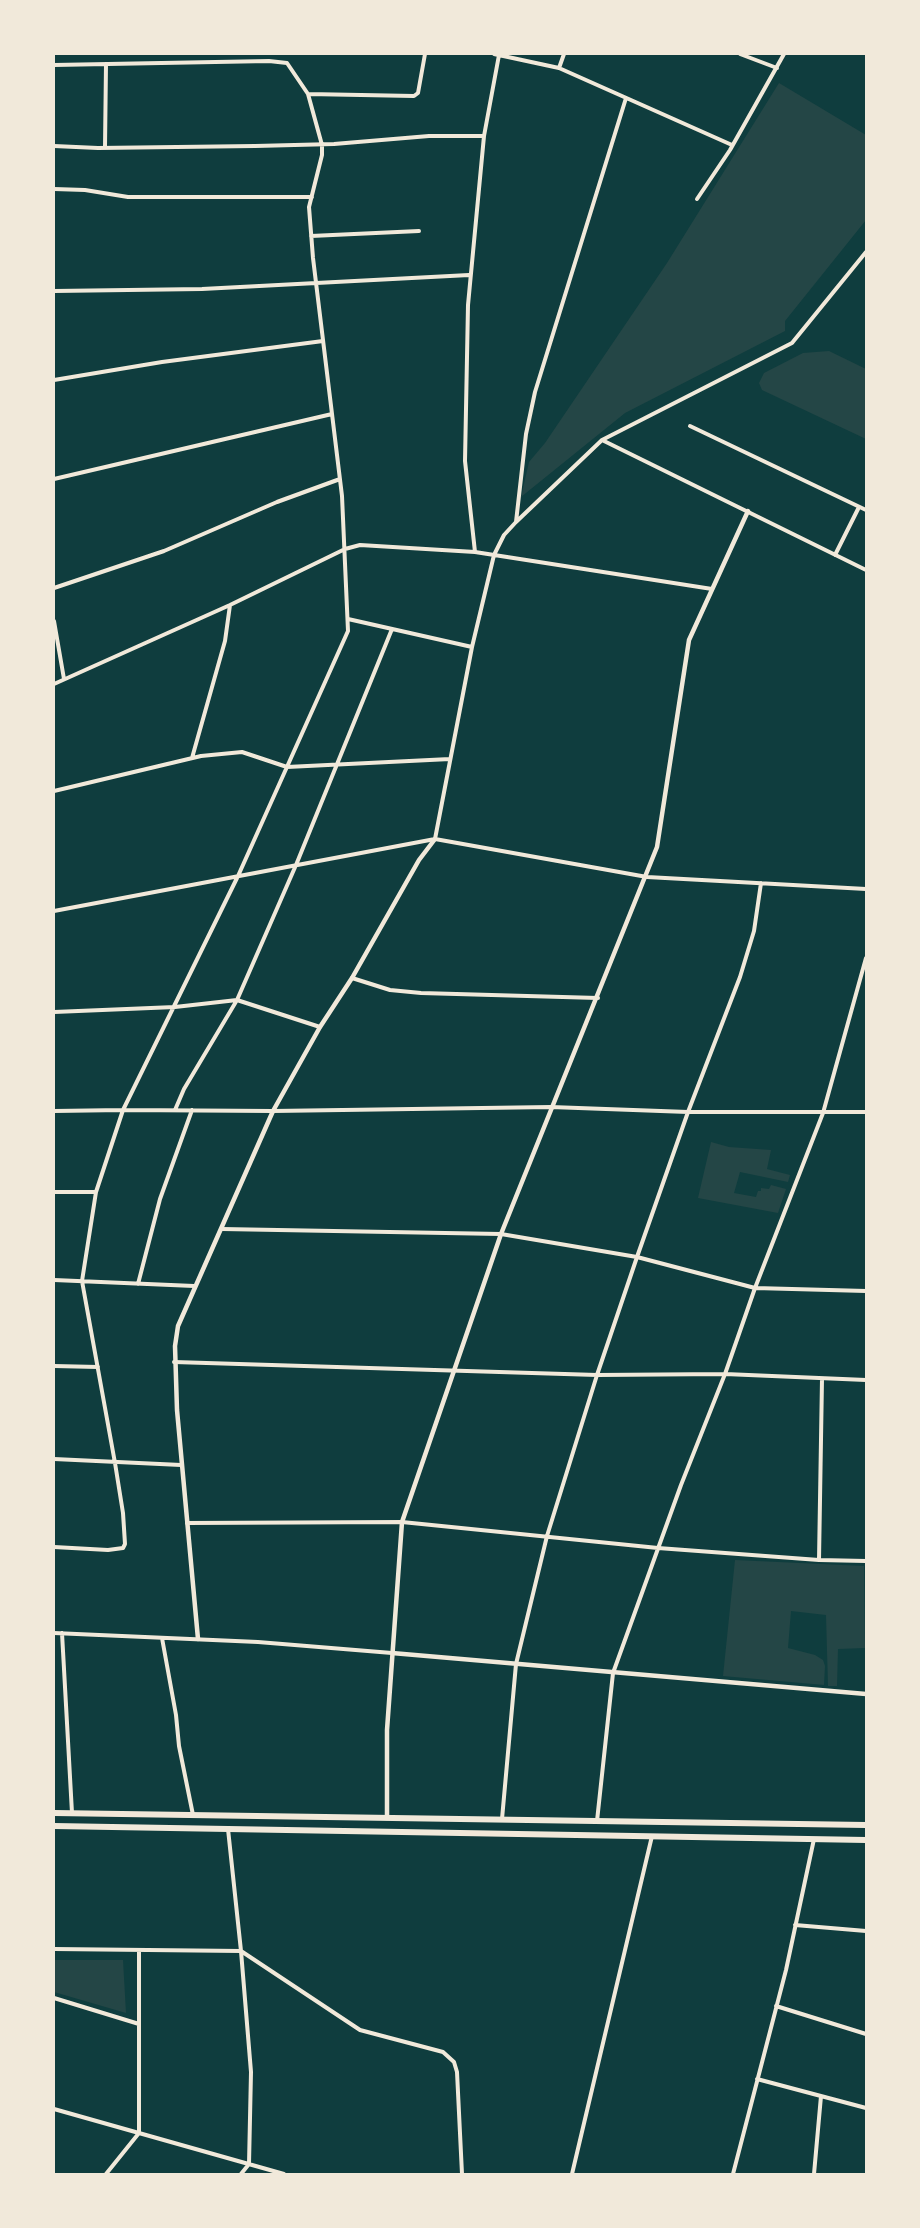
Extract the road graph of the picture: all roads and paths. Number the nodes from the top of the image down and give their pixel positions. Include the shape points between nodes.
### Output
1 (425, 54) edge
2 (494, 54) edge
3 (564, 54) edge
4 (740, 54) edge
5 (784, 54) edge
6 (499, 55) junction
7 (106, 64) junction
8 (54, 65) edge
9 (559, 68) junction
10 (776, 68) junction
11 (308, 94) junction
12 (626, 98) junction
13 (484, 136) junction
14 (322, 145) junction
15 (732, 145) junction
16 (54, 146) edge
17 (105, 147) junction
18 (54, 189) edge
19 (312, 197) junction
20 (697, 199) dead end
21 (419, 232) dead end
22 (311, 236) junction
23 (866, 252) edge
24 (469, 275) junction
25 (316, 282) junction
26 (54, 291) edge
27 (323, 341) junction
28 (54, 380) edge
29 (332, 414) junction
30 (690, 426) dead end
31 (602, 440) junction
32 (54, 478) edge
33 (340, 479) junction
34 (859, 507) junction
35 (866, 510) edge
36 (748, 511) junction
37 (516, 522) junction
38 (345, 549) junction
39 (476, 552) junction
40 (494, 554) junction
41 (835, 554) junction
42 (866, 570) edge
43 (54, 588) edge
44 (712, 589) junction
45 (230, 605) junction
46 (348, 619) junction
47 (54, 621) edge
48 (392, 629) junction
49 (472, 647) junction
50 (64, 679) junction
51 (54, 684) edge
52 (192, 758) junction
53 (450, 759) junction
54 (338, 765) junction
55 (287, 767) junction
56 (54, 791) edge
57 (434, 839) junction
58 (296, 865) junction
59 (238, 876) junction
60 (647, 877) junction
61 (761, 884) junction
62 (866, 889) edge
63 (54, 911) edge
64 (866, 958) edge
65 (352, 978) junction
66 (598, 998) junction
67 (237, 1000) junction
68 (175, 1006) junction
69 (54, 1012) edge
70 (320, 1027) junction
71 (551, 1107) junction
72 (123, 1110) junction
73 (175, 1110) junction
74 (192, 1110) junction
75 (54, 1111) edge
76 (273, 1111) junction
77 (688, 1112) junction
78 (866, 1112) edge
79 (823, 1113) junction
80 (54, 1192) edge
81 (96, 1192) junction
82 (222, 1229) junction
83 (501, 1234) junction
84 (637, 1257) junction
85 (54, 1280) edge
86 (82, 1281) junction
87 (138, 1284) junction
88 (194, 1286) junction
89 (756, 1288) junction
90 (866, 1291) edge
91 (174, 1362) junction
92 (54, 1366) edge
93 (98, 1367) junction
94 (453, 1370) junction
95 (725, 1374) junction
96 (597, 1375) junction
97 (822, 1379) junction
98 (866, 1380) edge
99 (54, 1459) edge
100 (115, 1463) junction
101 (181, 1465) junction
102 (402, 1522) junction
103 (187, 1523) junction
104 (547, 1536) junction
105 (54, 1547) edge
106 (658, 1548) junction
107 (819, 1560) junction
108 (866, 1561) edge
109 (54, 1633) edge
110 (62, 1633) junction
111 (162, 1638) junction
112 (198, 1640) junction
113 (392, 1653) junction
114 (516, 1664) junction
115 (613, 1673) junction
116 (866, 1694) edge
117 (54, 1813) edge
118 (72, 1813) junction
119 (193, 1815) junction
120 (387, 1818) junction
121 (502, 1819) junction
122 (597, 1821) junction
123 (866, 1825) edge
124 (54, 1826) edge
125 (228, 1829) junction
126 (652, 1836) junction
127 (814, 1839) junction
128 (866, 1840) edge
129 (795, 1925) junction
130 (866, 1931) edge
131 (54, 1949) edge
132 (139, 1950) junction
133 (242, 1951) junction
134 (54, 1998) edge
135 (776, 2006) junction
136 (139, 2024) junction
137 (866, 2034) edge
138 (757, 2079) junction
139 (821, 2096) junction
140 (866, 2108) edge
141 (54, 2109) edge
142 (139, 2133) junction
143 (249, 2164) junction
144 (106, 2174) edge
145 (241, 2174) edge
146 (284, 2174) edge
147 (462, 2174) edge
148 (572, 2174) edge
149 (733, 2174) edge
150 (814, 2174) edge

1 - 11 street via 418,93 414,96
2 - 6 street
3 - 9 street
4 - 10 street
5 - 10 street
6 - 9 street
6 - 13 street
7 - 8 street
7 - 11 street via 287,63
7 - 17 street
9 - 12 street
10 - 15 street
11 - 14 street
12 - 15 street
12 - 37 street via 536,392 526,434
13 - 14 street via 429,136
13 - 24 street
14 - 17 street
14 - 19 street
15 - 20 street
16 - 17 street
18 - 19 street via 128,196
19 - 22 street via 309,207
21 - 22 street
22 - 25 street
23 - 31 street via 792,343
24 - 25 street
24 - 39 street via 465,461
25 - 26 street via 202,289
25 - 27 street
27 - 28 street
27 - 29 street
29 - 32 street
29 - 33 street
30 - 34 street
31 - 36 street
31 - 37 street
33 - 38 street
33 - 43 street via 277,502 164,551
34 - 35 street
34 - 41 street
36 - 41 street
36 - 44 street
37 - 40 street via 504,535
38 - 39 street via 360,545
38 - 45 street
38 - 46 street
39 - 40 street
40 - 44 street
40 - 49 street
41 - 42 street
44 - 60 street via 689,640 657,848
45 - 50 street
45 - 52 street via 224,641
46 - 48 street
46 - 55 street via 348,631
47 - 50 street
48 - 49 street
48 - 54 street
49 - 53 street
50 - 51 street
52 - 55 street via 242,752
52 - 56 street
53 - 54 street
53 - 57 street
54 - 55 street
54 - 58 street
55 - 59 street
57 - 58 street
57 - 60 street
57 - 65 street
58 - 59 street
58 - 67 street
59 - 63 street
59 - 68 street
60 - 61 street
60 - 66 street
61 - 62 street
61 - 77 street via 754,931 740,977
64 - 79 street
65 - 66 street via 390,990 413,992
65 - 70 street
66 - 71 street
67 - 68 street
67 - 70 street
67 - 73 street
68 - 69 street
68 - 72 street
70 - 76 street
71 - 76 street
71 - 77 street
71 - 83 street
72 - 73 street
72 - 75 street
72 - 81 street
73 - 74 street
74 - 76 street
74 - 87 street via 160,1199
76 - 82 street
77 - 79 street
77 - 84 street
78 - 79 street
79 - 89 street
80 - 81 street
81 - 86 street
82 - 83 street
82 - 88 street
83 - 84 street
83 - 94 street
84 - 89 street
84 - 96 street
85 - 86 street
86 - 87 street
86 - 93 street
87 - 88 street
88 - 91 street via 178,1326
89 - 90 street
89 - 95 street
91 - 94 street
91 - 101 street
92 - 93 street
93 - 100 street
94 - 96 street
94 - 102 street
95 - 96 street
95 - 97 street
95 - 106 street
96 - 104 street
97 - 98 street
97 - 107 street
99 - 100 street
100 - 101 street
100 - 105 street via 124,1522 123,1548
101 - 103 street
102 - 103 street
102 - 104 street
102 - 113 street
103 - 112 street
104 - 106 street
104 - 114 street
106 - 107 street
106 - 115 street
107 - 108 street
109 - 110 street
110 - 111 street
110 - 118 street
111 - 112 street
111 - 119 street
112 - 113 street
113 - 114 street
113 - 120 street via 387,1730
114 - 115 street
114 - 121 street
115 - 116 street
115 - 122 street
117 - 118 highway
118 - 119 highway
119 - 120 highway
120 - 121 highway
121 - 122 highway
122 - 123 highway
124 - 125 highway
125 - 126 highway
125 - 133 street
126 - 127 highway
126 - 148 street via 578,2160
127 - 128 highway
127 - 129 street
129 - 130 street
129 - 135 street
131 - 132 street
132 - 133 street
132 - 136 street
133 - 143 street via 251,2072
133 - 147 street via 360,2030 443,2052 454,2062
134 - 136 street
135 - 137 street
135 - 138 street
136 - 142 street
138 - 139 street
138 - 149 street
139 - 140 street
139 - 150 street
141 - 142 street
142 - 143 street
142 - 144 street
143 - 145 street
143 - 146 street

